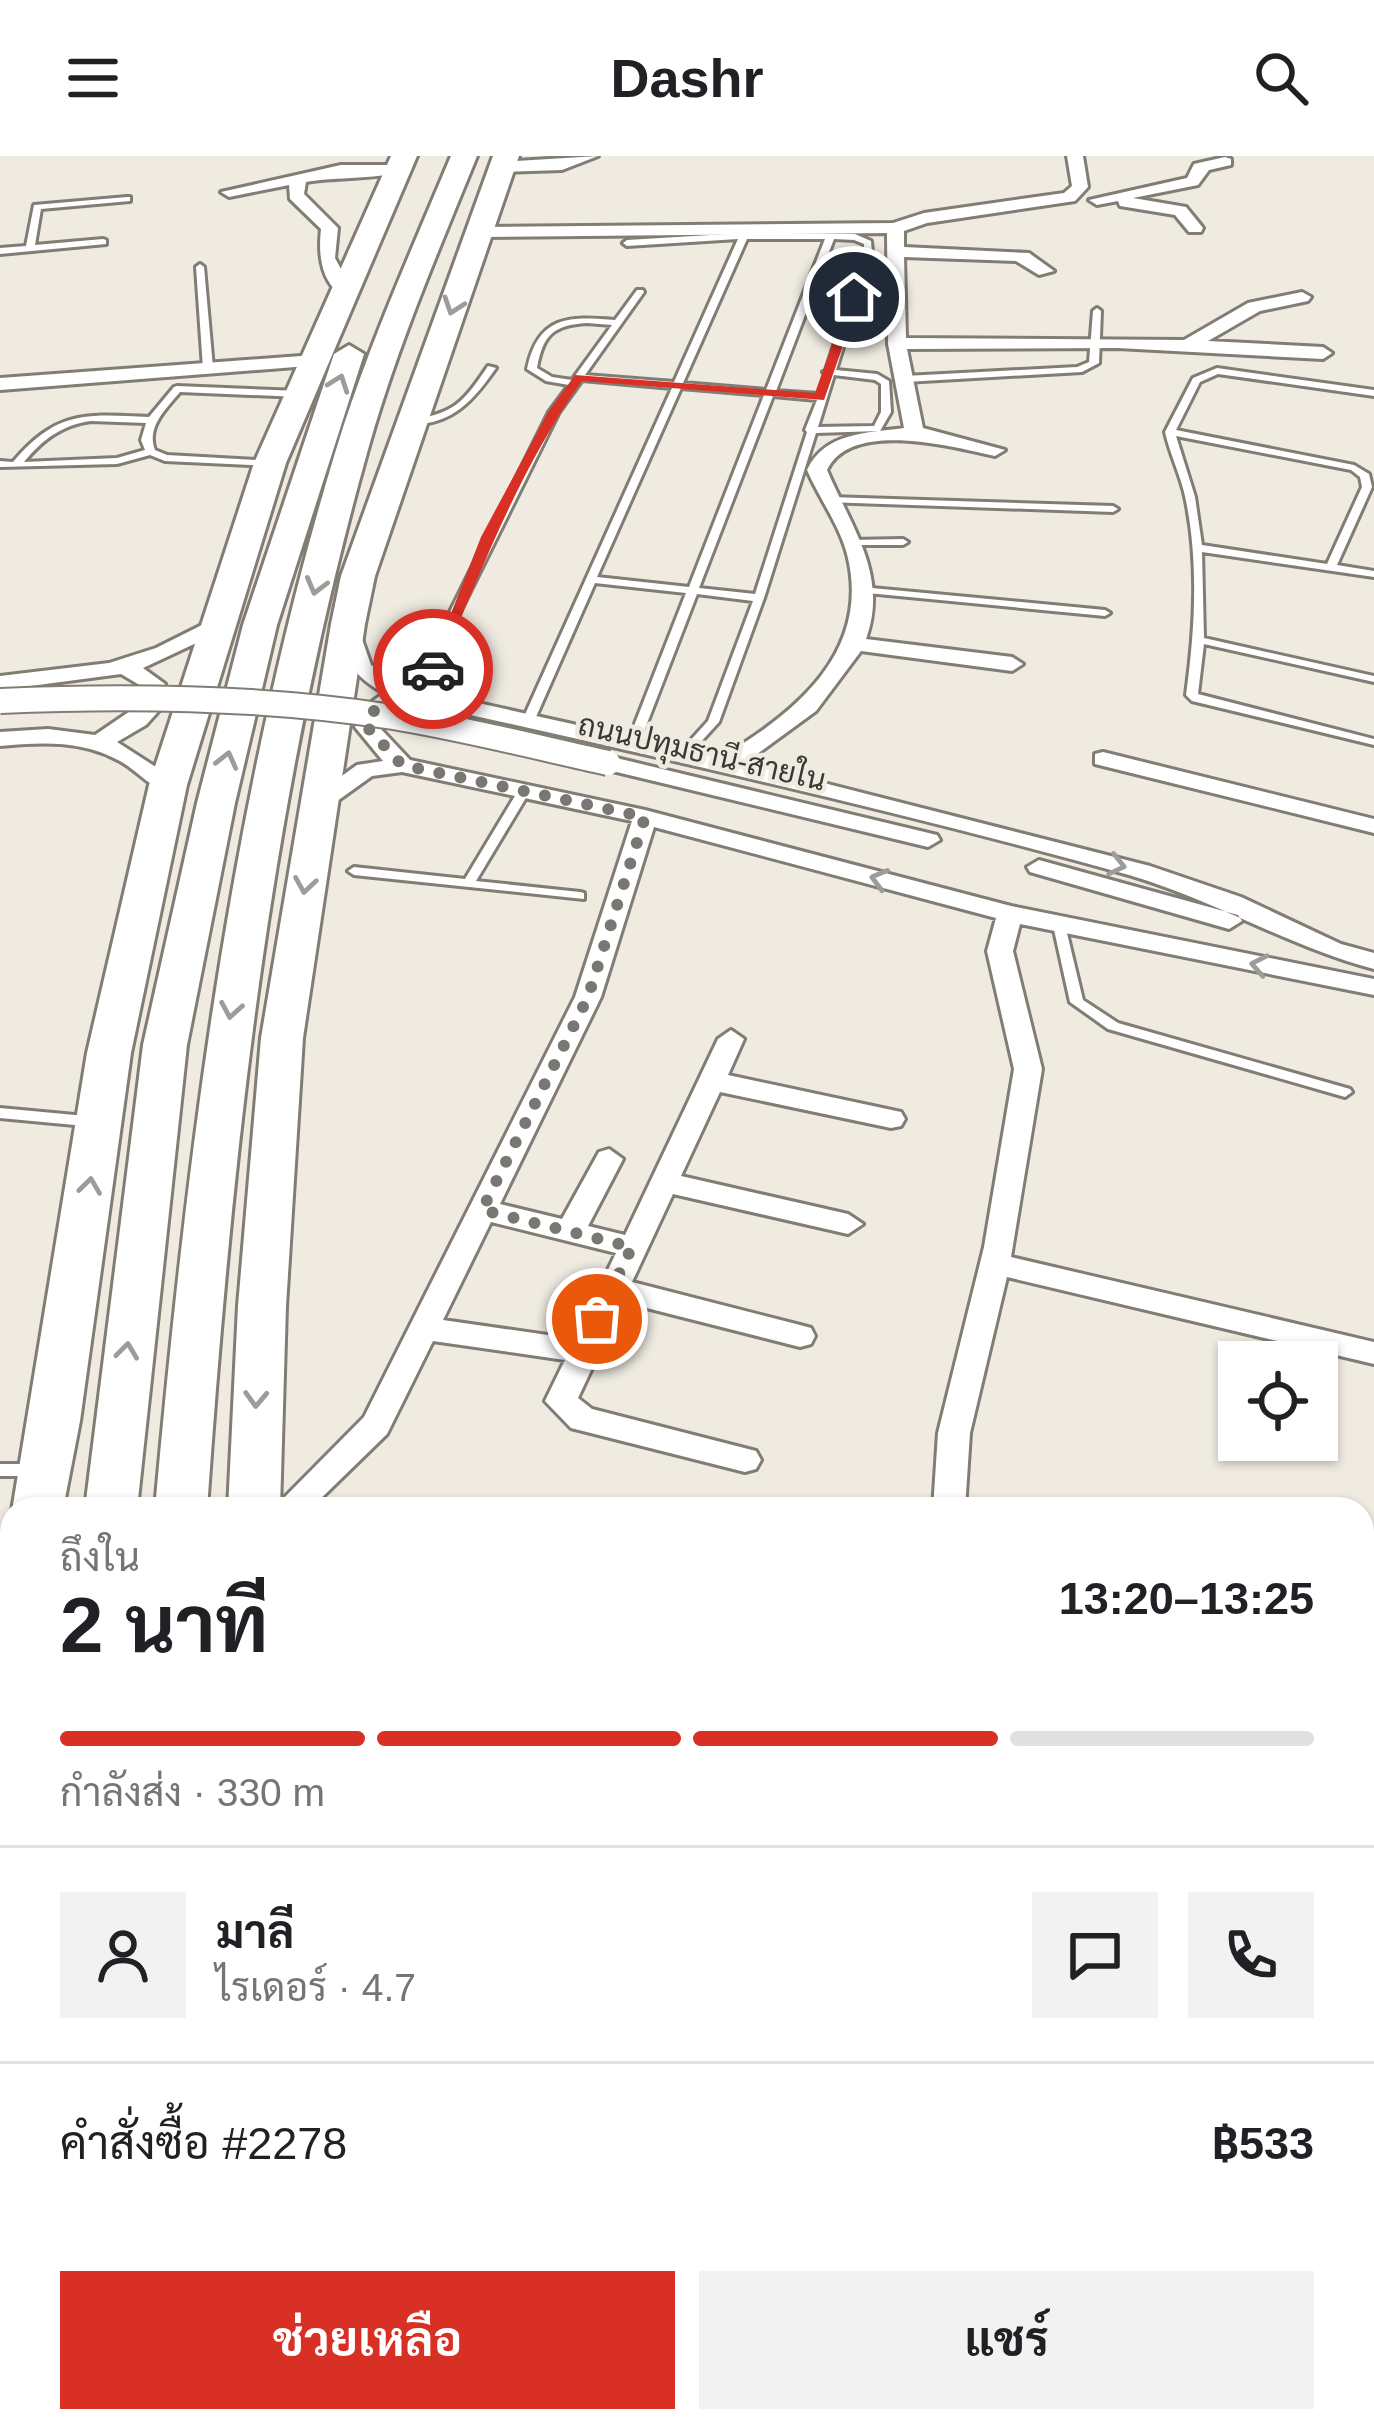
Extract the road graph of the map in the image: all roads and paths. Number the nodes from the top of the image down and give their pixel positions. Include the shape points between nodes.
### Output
1 (590, 156) edge
2 (1075, 156) edge
3 (490, 160) edge
4 (409, 161) edge
5 (1225, 162) dead end
6 (298, 180) junction
7 (229, 192) dead end
8 (1069, 197) junction
9 (127, 199) dead end
10 (1097, 200) junction
11 (623, 212) dead end
12 (896, 228) junction
13 (1195, 228) dead end
14 (479, 231) junction
15 (411, 235) junction
16 (744, 236) junction
17 (831, 236) junction
18 (104, 242) dead end
19 (627, 243) dead end
20 (30, 248) junction
21 (0, 250) edge
22 (895, 252) junction
23 (200, 268) dead end
24 (1045, 271) dead end
25 (640, 292) dead end
26 (345, 293) junction
27 (1302, 297) dead end
28 (1097, 311) dead end
29 (618, 322) junction
30 (1096, 343) junction
31 (897, 344) junction
32 (1189, 345) junction
33 (1323, 353) dead end
34 (314, 361) junction
35 (208, 368) junction
36 (491, 368) dead end
37 (828, 372) junction
38 (905, 379) junction
39 (174, 380) junction
40 (577, 380) junction
41 (0, 385) edge
42 (677, 386) junction
43 (770, 393) junction
44 (1374, 393) edge
45 (299, 394) junction
46 (820, 398) junction
47 (152, 420) junction
48 (412, 422) junction
49 (810, 430) junction
50 (1170, 431) junction
51 (914, 432) junction
52 (333, 450) junction
53 (995, 450) dead end
54 (151, 452) junction
55 (270, 463) junction
56 (0, 464) edge
57 (16, 465) junction
58 (830, 500) junction
59 (1113, 509) dead end
60 (851, 542) junction
61 (903, 542) dead end
62 (1198, 548) junction
63 (1330, 566) junction
64 (234, 573) junction
65 (1374, 574) edge
66 (358, 576) junction
67 (592, 580) junction
68 (861, 590) junction
69 (695, 591) junction
70 (759, 598) junction
71 (1105, 614) dead end
72 (348, 624) junction
73 (216, 625) junction
74 (1199, 640) junction
75 (855, 644) junction
76 (1012, 664) dead end
77 (129, 669) junction
78 (1374, 679) edge
79 (0, 683) edge
80 (412, 695) junction
81 (0, 701) edge
82 (530, 719) junction
83 (0, 740) edge
84 (100, 741) junction
85 (1374, 742) edge
86 (633, 744) junction
87 (683, 755) junction
88 (1103, 758) dead end
89 (402, 765) junction
90 (725, 765) junction
91 (168, 784) junction
92 (524, 791) junction
93 (317, 804) junction
94 (645, 817) junction
95 (1374, 826) edge
96 (355, 871) dead end
97 (470, 881) junction
98 (580, 896) dead end
99 (1010, 914) junction
100 (1059, 925) junction
101 (1337, 952) junction
102 (1374, 961) edge
103 (1374, 988) edge
104 (731, 1039) dead end
105 (711, 1081) junction
106 (1345, 1092) dead end
107 (0, 1113) edge
108 (891, 1119) dead end
109 (99, 1122) junction
110 (609, 1159) dead end
111 (663, 1182) junction
112 (482, 1210) junction
113 (848, 1224) dead end
114 (570, 1232) junction
115 (632, 1247) junction
116 (995, 1264) junction
117 (612, 1288) junction
118 (262, 1306) junction
119 (424, 1328) junction
120 (800, 1336) dead end
121 (582, 1351) junction
122 (1374, 1353) edge
123 (186, 1438) junction
124 (745, 1460) dead end
125 (28, 1483) edge
126 (112, 1497) edge
127 (182, 1497) edge
128 (254, 1497) edge
129 (301, 1497) edge
130 (951, 1497) edge

1 - 3 street via 562,165
2 - 8 street via 1080,187
3 - 14 main road
3 - 15 main road
4 - 6 street
4 - 15 main road
4 - 26 main road
5 - 10 street via 1200,167 1192,182
6 - 7 street
6 - 26 street via 296,195 330,228 326,258
8 - 10 street
8 - 12 street
9 - 20 lane via 38,207
10 - 13 street via 1168,207
11 - 14 street
12 - 14 street
12 - 22 street
14 -> 48 main road
15 - 52 main road
16 - 17 lane
16 - 19 lane
16 - 42 lane
17 - 37 lane via 864,239 868,253
17 - 43 lane
18 - 20 lane
20 - 21 lane
22 - 24 street via 1016,256
22 - 31 street
23 - 35 lane
25 - 29 lane
26 - 34 main road
27 - 32 street via 1254,307
28 - 30 lane
29 - 40 lane
29 - 40 lane via 576,320 544,332 532,369 549,380
30 - 31 street
30 - 32 street
30 - 38 lane via 1094,363 1079,370
31 - 38 street
32 - 33 street
34 - 35 street
45 -> 34 main road
35 - 39 street
36 - 48 lane via 463,407
37 - 46 lane
37 - 49 lane via 886,383 886,412 877,429
38 - 51 street
39 - 41 street
39 - 45 lane
39 - 47 lane
40 - 42 lane
40 - 80 lane
42 - 43 lane
42 - 67 lane
43 - 46 lane
43 - 69 lane
44 - 50 lane via 1217,371 1196,380
45 - 55 main road
46 - 49 lane
47 - 54 lane
47 - 57 lane via 61,424 39,435
48 - 66 main road
49 - 70 lane
50 - 62 lane
50 - 63 lane via 1365,476
51 - 53 street
51 - 58 street via 820,455 817,470
52 - 64 main road
52 - 66 main road
52 -> 123 main road via 226,1041
126 -> 52 main road via 165,1045 254,647
54 - 55 lane
54 - 57 lane
55 - 64 main road
56 - 57 lane
58 - 59 lane
58 - 60 street
60 - 61 lane
60 - 68 street
62 - 63 lane
62 - 74 lane
63 - 65 lane
64 - 73 main road
66 - 72 main road
67 - 69 lane
67 - 82 lane
68 - 71 lane
68 - 75 street
69 - 70 lane
69 - 86 lane
70 - 87 lane via 713,722
72 - 80 street via 354,660 368,676
72 - 93 main road
73 - 77 street
73 - 91 main road
74 - 78 lane
74 - 85 lane via 1196,699
75 - 76 street
75 - 90 street via 802,716
77 - 79 street
77 - 84 street via 154,684 153,705
80 - 82 street
80 - 89 street via 370,714 367,727
81 - 101 street, ถนนปทุมธานี-สายใน, bridge via 207,699 444,726 1021,862
82 - 86 street
83 - 84 street
84 - 91 street
86 - 87 street
87 - 90 street
88 - 95 street
89 - 92 street
89 - 93 street via 365,770
90 -> 101 street via 1141,871 1232,902
91 - 109 main road
92 - 94 street
92 - 97 lane
93 -> 118 main road via 282,1038
99 -> 94 street
94 - 112 street via 588,997
96 - 97 lane
97 - 98 lane
99 - 100 street
99 - 116 street via 1000,951 1028,1069
103 -> 100 street
100 - 106 lane via 1077,1002 1113,1026
101 - 102 street, ถนนปทุมธานี-สายใน
104 - 105 street
105 - 108 street
105 - 111 street
107 - 109 lane
125 -> 109 main road
110 - 114 street
111 - 113 street
111 - 115 street
112 - 114 street
112 - 119 street
114 - 115 street
115 - 117 street
116 - 122 street
116 - 130 street via 954,1433
117 - 120 street
117 - 121 street
118 - 123 main road
118 -> 128 main road
119 - 121 street
119 - 129 street via 376,1425
121 - 124 street via 561,1401 582,1419
123 - 127 main road

